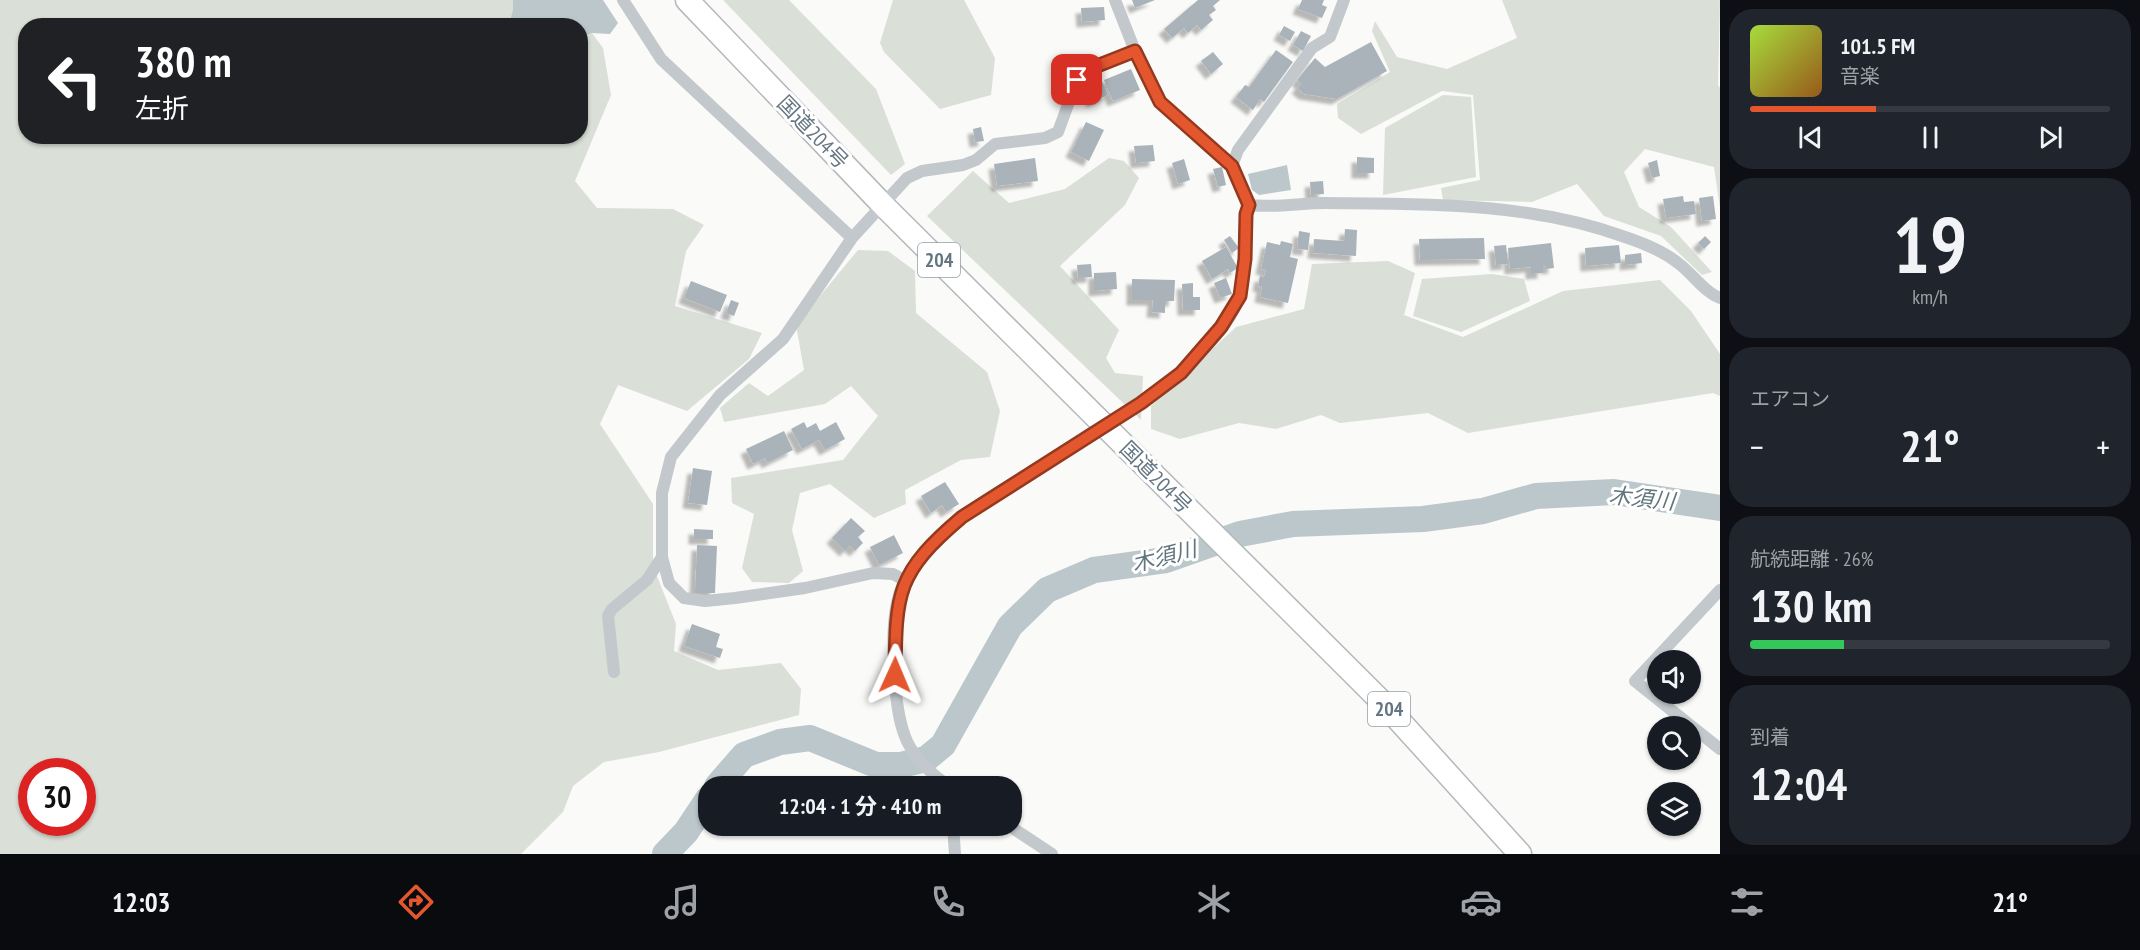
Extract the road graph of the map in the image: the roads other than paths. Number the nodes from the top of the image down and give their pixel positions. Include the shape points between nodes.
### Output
1 (624, 0) edge
2 (687, 0) edge
3 (1115, 0) edge
4 (1344, 0) edge
5 (1135, 51) junction
6 (1232, 166) junction
7 (1249, 205) junction
8 (884, 206) junction
9 (852, 238) junction
10 (1720, 298) edge
11 (662, 557) junction
12 (904, 580) junction
13 (1720, 590) edge
14 (614, 672) dead end
15 (1720, 749) edge
16 (934, 776) edge
17 (1022, 834) edge
18 (954, 836) edge
19 (955, 854) edge
20 (1052, 854) edge
21 (1520, 854) edge

1 - 9 street via 661,59
2 - 8 highway, 国道204号 / 204
3 - 5 street
4 - 6 street via 1330,37 1312,48 1238,150
5 - 6 street via 1160,102
5 - 8 street via 1097,66 1077,80 1058,132 1045,138 995,144 963,165 922,171 907,178
6 - 7 street
7 - 10 street via 1345,203 1522,211 1623,236 1652,248 1678,262 1711,295
7 - 12 street, bridge via 1240,296 1221,327 1181,373 1141,403 962,517 936,539
8 - 9 street
8 - 21 highway, 国道204号 / 204 via 1386,706
9 - 11 street via 783,339 720,396 671,457 662,493
11 - 12 street via 669,583 684,598 705,601 805,588 873,573 893,574
11 - 14 street via 647,580 608,616
12 - 16 street via 896,618 898,718 907,743
13 - 15 street via 1635,681
17 - 20 street
18 - 19 street

